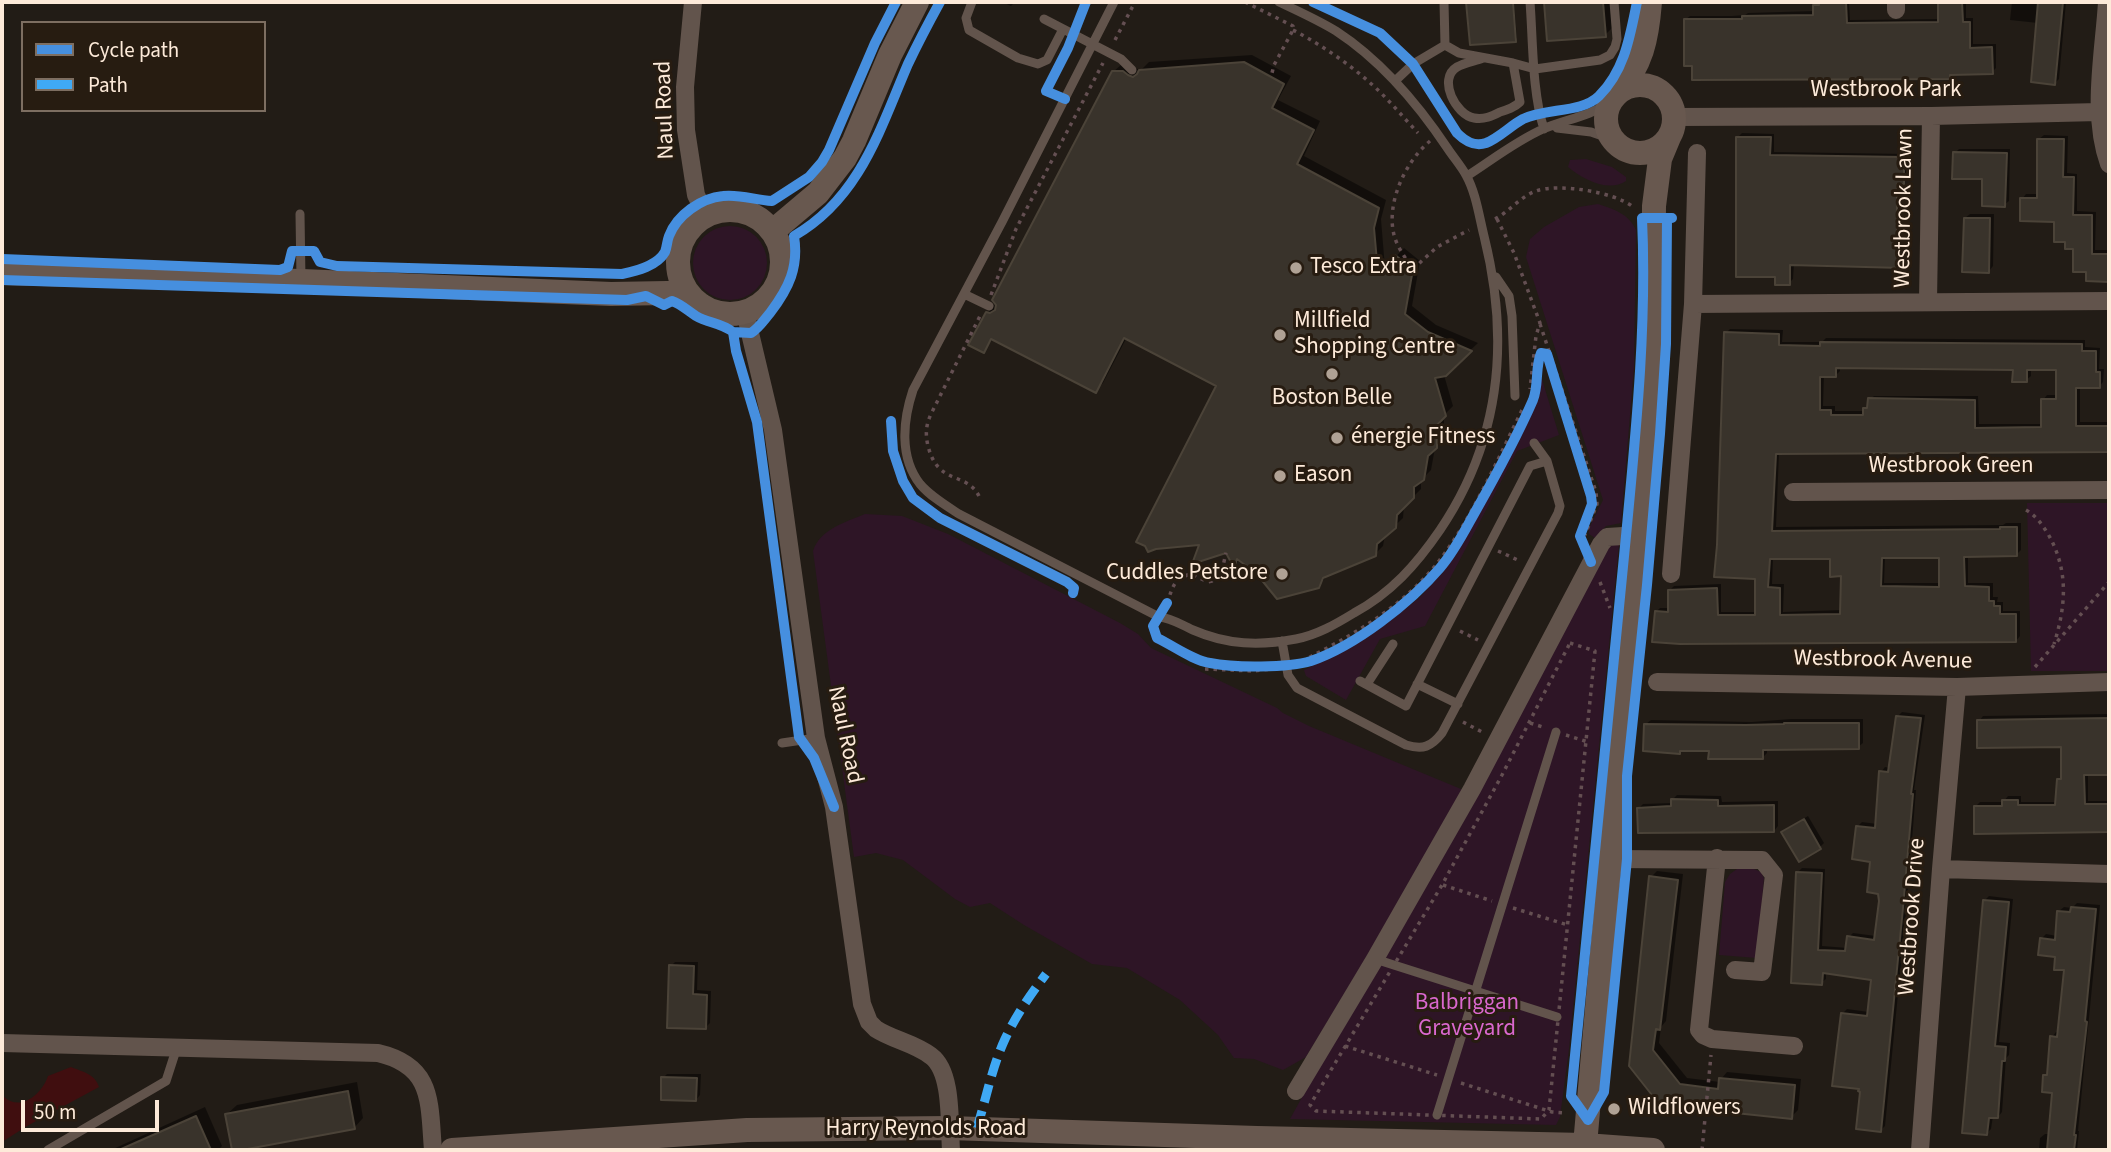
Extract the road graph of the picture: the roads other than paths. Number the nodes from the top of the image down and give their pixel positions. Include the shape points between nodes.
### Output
1 (693, 2) edge
2 (917, 2) edge
3 (972, 2) edge
4 (1114, 2) edge
5 (1279, 2) edge
6 (1444, 2) edge
7 (1530, 2) edge
8 (1614, 2) edge
9 (1650, 2) edge
10 (2108, 2) edge
11 (1044, 19) dead end
12 (1063, 29) junction
13 (1647, 36) junction
14 (1094, 44) junction
15 (1446, 45) junction
16 (1485, 58) junction
17 (1513, 63) junction
18 (1535, 69) junction
19 (1132, 70) dead end
20 (1395, 81) junction
21 (1613, 98) junction
22 (2099, 112) junction
23 (1670, 116) junction
24 (1931, 116) junction
25 (1546, 128) junction
26 (1617, 144) junction
27 (1697, 153) dead end
28 (2109, 164) edge
29 (1467, 176) junction
30 (300, 214) dead end
31 (1650, 214) junction
32 (706, 215) junction
33 (773, 231) junction
34 (678, 255) junction
35 (2, 273) edge
36 (1492, 273) junction
37 (302, 281) junction
38 (621, 293) junction
39 (964, 294) junction
40 (1928, 301) junction
41 (2109, 301) edge
42 (1693, 303) junction
43 (701, 305) junction
44 (988, 305) road end
45 (745, 312) junction
46 (1516, 396) dead end
47 (1534, 443) dead end
48 (1547, 461) junction
49 (2109, 490) edge
50 (1793, 492) dead end
51 (1639, 536) junction
52 (1671, 574) dead end
53 (1282, 641) junction
54 (1393, 644) dead end
55 (1657, 682) dead end
56 (2109, 682) edge
57 (1417, 684) junction
58 (1957, 687) junction
59 (1458, 704) junction
60 (1556, 732) dead end
61 (816, 738) junction
62 (782, 743) dead end
63 (1717, 858) junction
64 (1610, 859) junction
65 (1941, 869) junction
66 (2109, 874) edge
67 (1375, 959) junction
68 (1735, 970) dead end
69 (1474, 992) junction
70 (1558, 1017) dead end
71 (2, 1043) edge
72 (1794, 1046) dead end
73 (177, 1047) junction
74 (1296, 1091) dead end
75 (1437, 1115) dead end
76 (950, 1139) edge
77 (1576, 1147) edge
78 (48, 1150) edge
79 (433, 1150) edge
80 (452, 1150) edge
81 (1653, 1150) edge
82 (1920, 1150) edge

1 - 32 street, Naul Road via 686,130 696,195
2 - 33 street via 845,158 818,192
3 - 12 lane via 966,18 969,30 1038,64 1046,60
4 - 14 lane
5 - 20 lane via 1352,42
6 - 15 lane
7 - 18 lane
8 - 18 lane via 1617,39 1610,55
9 - 13 street
10 - 22 street
11 - 12 lane
12 - 14 lane
13 - 21 street via 1629,79
13 - 23 street
14 - 19 lane
14 - 39 lane
15 - 16 lane
15 - 20 lane via 1413,64
16 - 17 lane
16 - 17 lane via 1456,67 1449,76 1453,99 1461,111 1477,119 1520,102
17 - 18 lane
18 - 25 lane
20 - 29 lane
21 - 23 street via 1633,85 1642,85 1660,91
21 - 25 lane via 1589,115
21 - 26 street via 1606,124
22 - 24 street, Westbrook Park
22 - 28 street
23 - 24 street, Westbrook Park
23 - 26 street via 1663,144 1653,150 1631,152
23 - 31 street
24 - 40 street, Westbrook Lawn
25 - 26 lane via 1591,132
25 - 29 lane
26 - 31 street via 1647,183
27 - 42 street
29 - 36 lane
30 - 37 lane
31 - 51 street via 1653,345
32 - 33 street via 743,210
32 - 34 street via 687,232
33 - 45 street via 780,244 782,272 769,297
34 - 38 street via 669,268
34 - 43 street via 682,283
35 - 37 street
36 - 46 lane via 1509,296
36 - 53 lane via 1498,321 1494,394 1481,448 1463,493 1427,550 1392,588 1334,624
37 - 38 street
38 - 43 street via 677,295
39 - 44 lane
39 - 53 lane via 906,411 905,443 915,476 928,492 958,514 1159,617 1226,642
40 - 41 street
40 - 42 street
42 - 52 street
43 - 45 street via 715,312
45 - 61 street, Naul Road via 773,430
47 - 48 lane
48 - 57 lane via 1530,466
48 - 59 lane via 1560,506
49 - 50 street, Westbrook Green
51 - 64 street
51 - 67 street via 1607,537 1601,544
53 - 59 lane via 1288,676 1297,688 1394,740 1417,748 1435,742
54 - 57 lane via 1363,683 1406,706
55 - 58 street, Westbrook Avenue
56 - 58 street, Westbrook Avenue
57 - 59 lane
58 - 65 street, Westbrook Drive
60 - 69 lane
61 - 62 lane
61 - 76 street, Naul Road via 834,807 864,1012 876,1029 914,1046 940,1065 946,1079
63 - 64 street
63 - 68 street via 1757,858 1774,875 1762,972
63 - 72 street via 1699,1030 1713,1039
64 - 77 street
65 - 66 street
65 - 82 street, Westbrook Drive
67 - 69 lane
67 - 74 street
69 - 70 lane
69 - 75 lane
71 - 73 street
73 - 78 lane via 166,1081
73 - 79 street via 397,1057 423,1082
76 - 77 street, Harry Reynolds Road via 1258,1138
76 - 80 street, Harry Reynolds Road via 747,1130
77 - 81 street, Harry Reynolds Road

